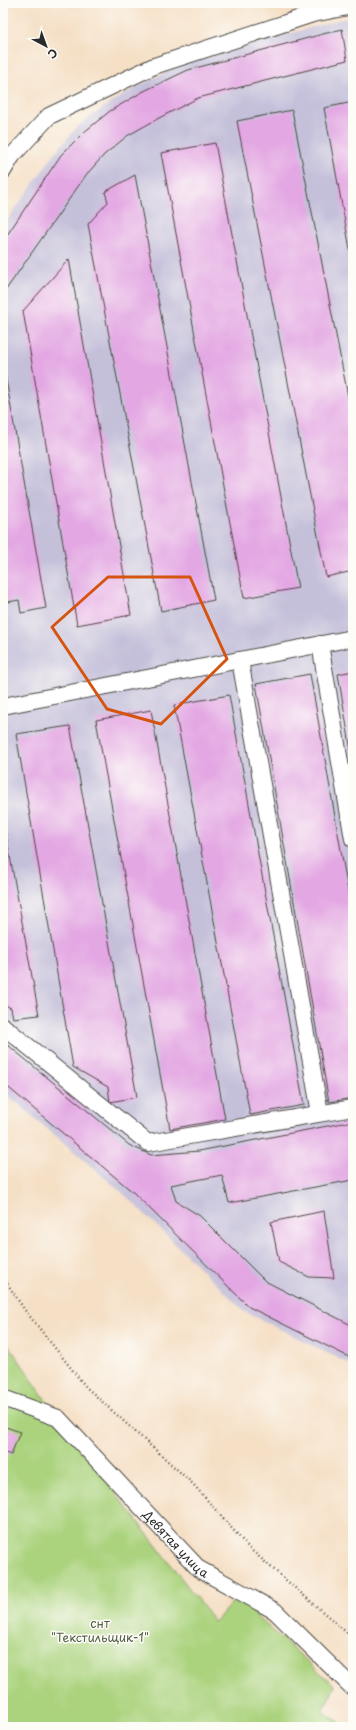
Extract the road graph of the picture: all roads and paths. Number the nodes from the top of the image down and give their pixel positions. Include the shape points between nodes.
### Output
1 (353, 6) edge
2 (3, 170) edge
3 (353, 638) edge
4 (320, 644) junction
5 (240, 660) junction
6 (3, 706) edge
7 (353, 839) edge
8 (3, 1026) edge
9 (353, 1108) edge
10 (320, 1113) junction
11 (3, 1277) edge
12 (3, 1398) edge
13 (353, 1638) edge
14 (353, 1688) edge

1 - 2 lane via 313,14 154,66 49,116 12,156
3 - 4 lane
4 - 5 lane
4 - 7 lane
5 - 6 lane
5 - 10 lane
8 - 10 lane via 148,1144
9 - 10 lane
11 - 13 path via 24,1309 86,1387 193,1484 250,1549
12 - 14 lane, Девятая улица via 58,1418 199,1569 275,1611

